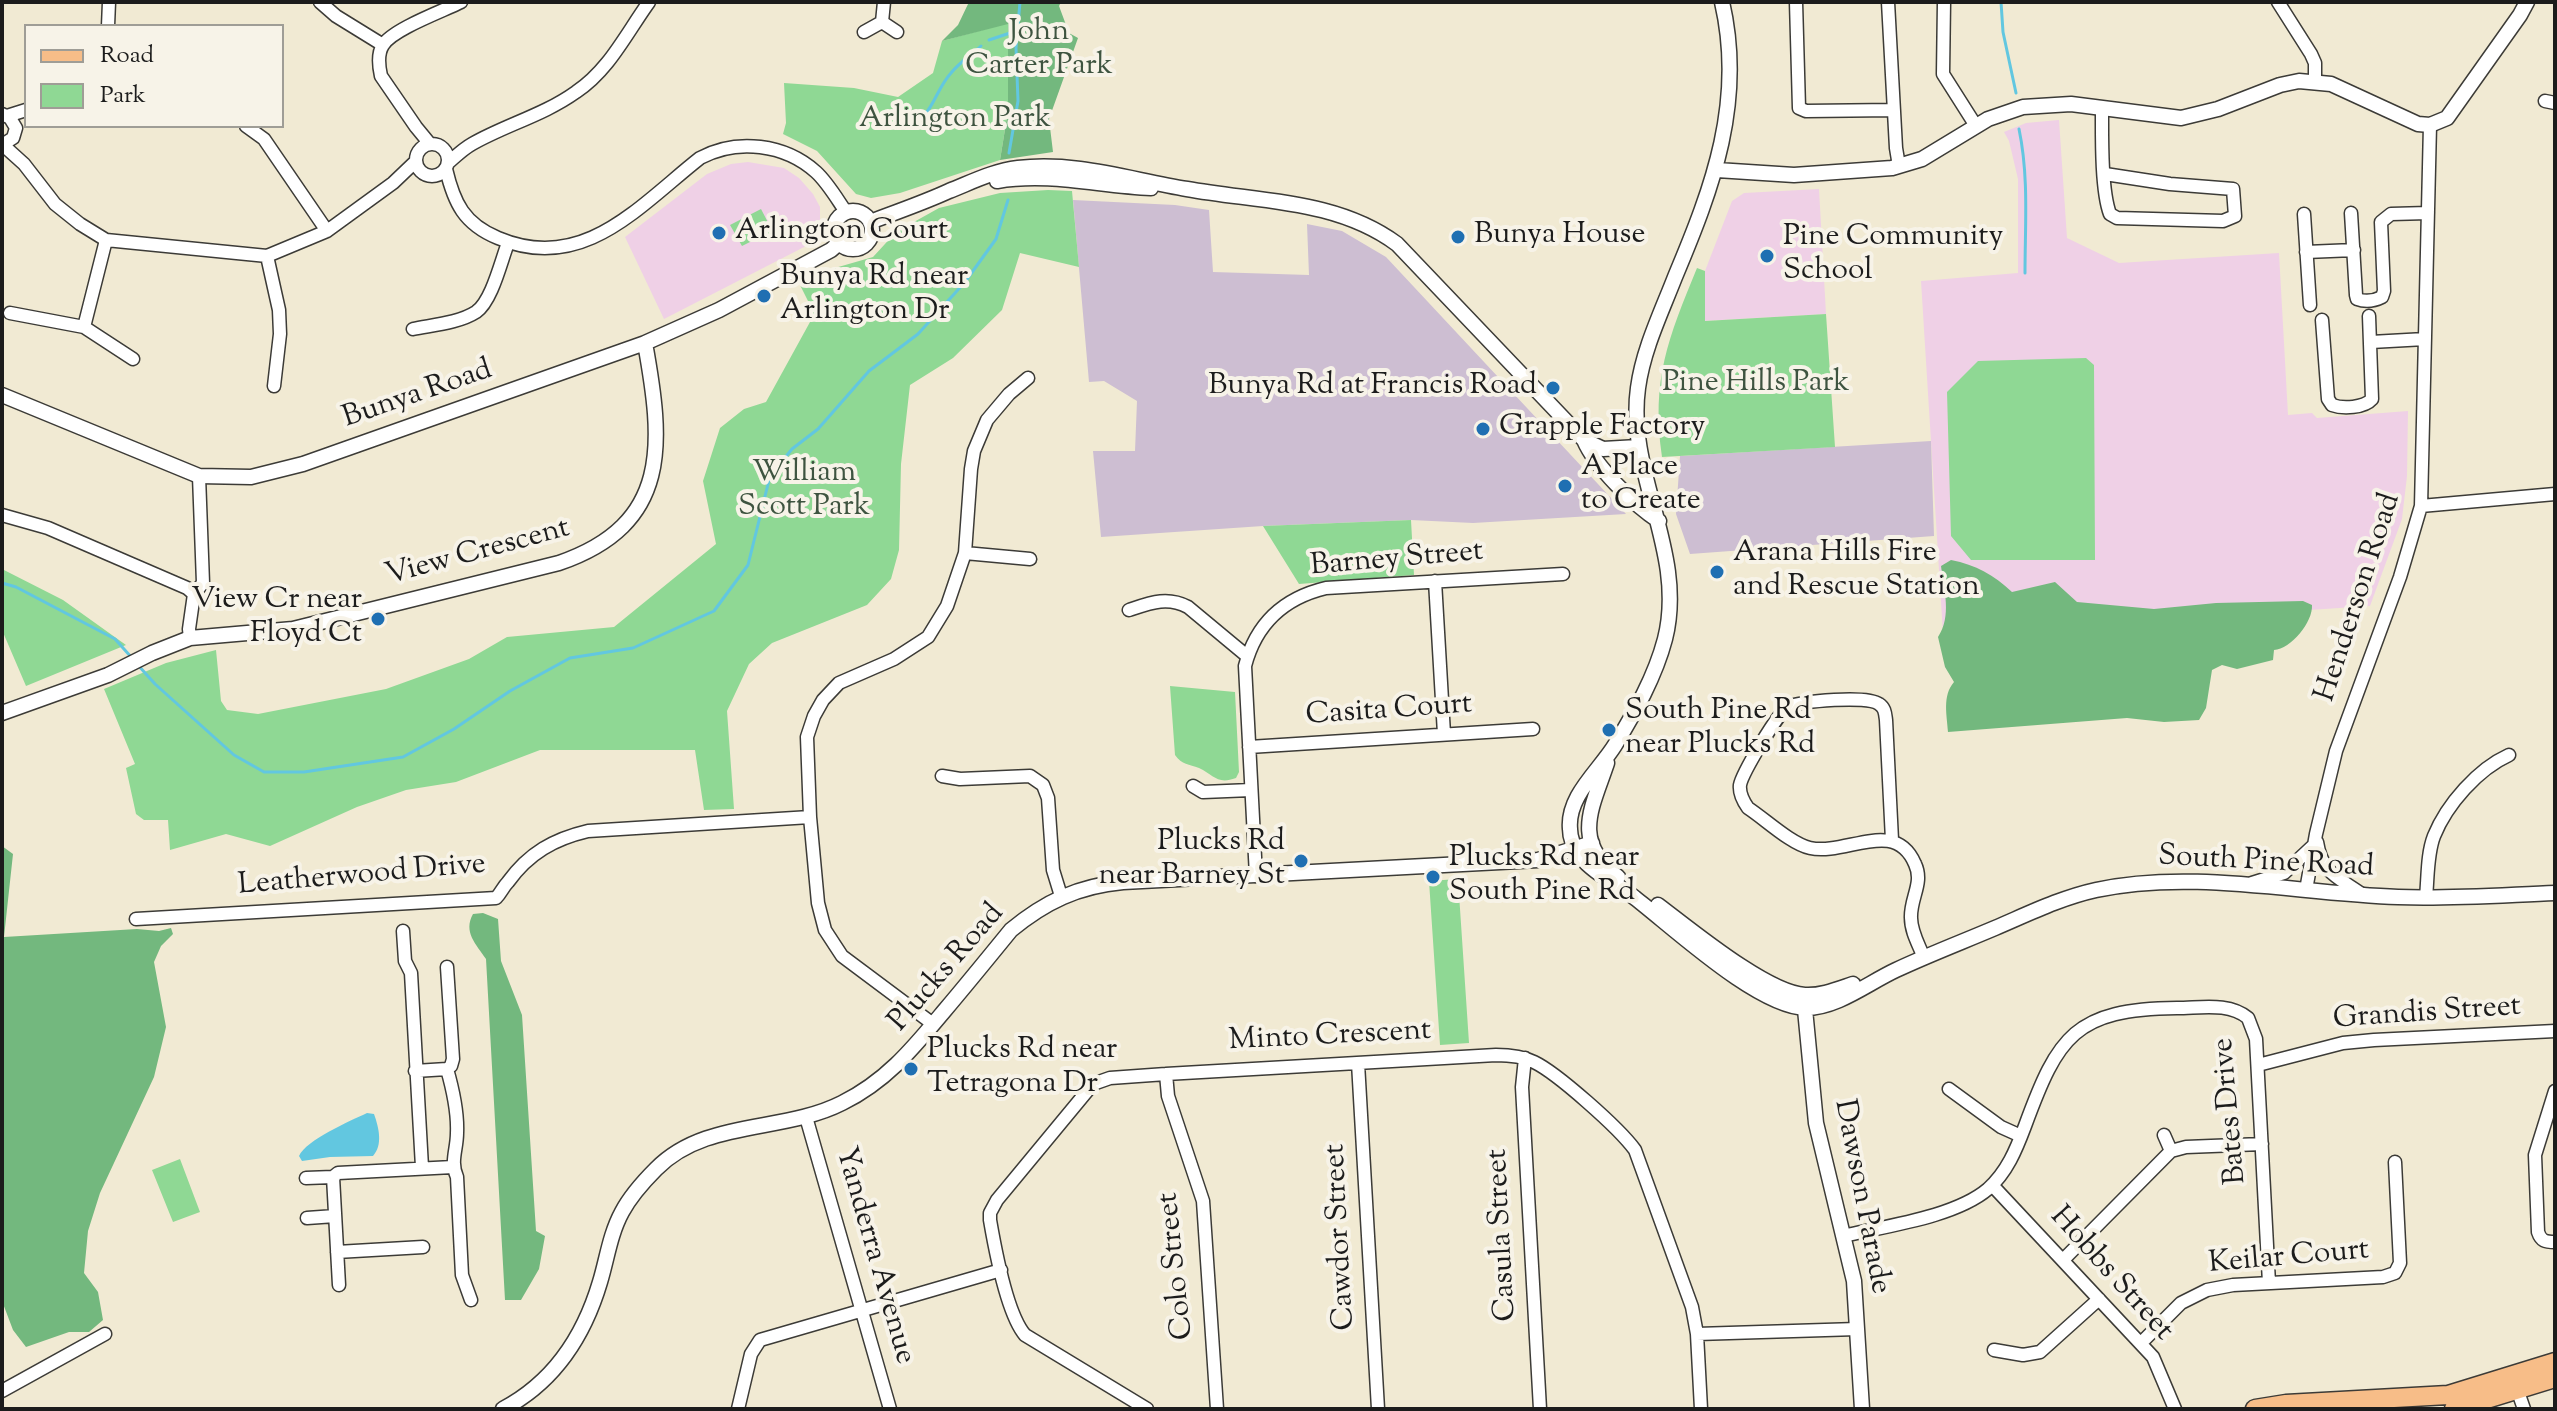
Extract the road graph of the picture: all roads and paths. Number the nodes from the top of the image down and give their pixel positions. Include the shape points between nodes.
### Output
1 (109, 2) edge
2 (320, 2) edge
3 (461, 2) edge
4 (649, 2) edge
5 (884, 2) edge
6 (1722, 2) edge
7 (1796, 2) edge
8 (1888, 2) edge
9 (1944, 2) edge
10 (2278, 2) edge
11 (2527, 2) edge
12 (882, 22) junction
13 (108, 24) edge
14 (864, 32) dead end
15 (897, 32) dead end
16 (383, 45) junction
17 (2315, 81) junction
18 (2102, 108) junction
19 (24, 110) edge
20 (1894, 110) junction
21 (4, 115) edge
22 (24, 120) edge
23 (2430, 125) junction
24 (1976, 126) junction
25 (249, 128) edge
26 (15, 132) junction
27 (2, 145) edge
28 (471, 145) junction
29 (427, 151) junction
30 (24, 164) junction
31 (447, 166) junction
32 (1899, 166) junction
33 (1717, 170) junction
34 (2105, 174) junction
35 (427, 175) junction
36 (393, 183) junction
37 (452, 196) junction
38 (846, 212) junction
39 (2351, 213) dead end
40 (2428, 213) junction
41 (2304, 214) dead end
42 (870, 222) junction
43 (327, 231) junction
44 (106, 240) junction
45 (508, 243) junction
46 (839, 243) junction
47 (2354, 250) junction
48 (2306, 252) junction
49 (267, 256) junction
50 (2310, 305) dead end
51 (10, 313) dead end
52 (2369, 316) dead end
53 (2322, 320) dead end
54 (84, 327) junction
55 (413, 329) dead end
56 (2425, 339) junction
57 (2371, 342) junction
58 (645, 343) junction
59 (133, 359) dead end
60 (1028, 378) dead end
61 (274, 386) dead end
62 (2, 395) edge
63 (1584, 440) junction
64 (1638, 447) junction
65 (199, 476) junction
66 (2555, 494) edge
67 (2421, 506) junction
68 (2, 515) edge
69 (1659, 521) junction
70 (965, 553) junction
71 (1030, 559) dead end
72 (1563, 574) dead end
73 (1435, 581) junction
74 (194, 594) junction
75 (1129, 610) dead end
76 (190, 638) junction
77 (1247, 656) junction
78 (2, 713) edge
79 (1533, 729) dead end
80 (1444, 734) junction
81 (1249, 747) junction
82 (1611, 752) junction
83 (2509, 755) dead end
84 (942, 776) dead end
85 (1193, 786) dead end
86 (1251, 790) junction
87 (810, 817) junction
88 (1892, 840) junction
89 (2315, 840) junction
90 (1592, 843) junction
91 (1576, 849) junction
92 (1256, 876) junction
93 (2241, 886) junction
94 (2306, 890) junction
95 (2555, 893) edge
96 (2363, 895) junction
97 (1061, 896) junction
98 (2426, 897) junction
99 (136, 919) dead end
100 (403, 931) dead end
101 (1924, 958) junction
102 (447, 967) dead end
103 (1804, 1002) junction
104 (933, 1024) junction
105 (2555, 1031) edge
106 (1525, 1058) junction
107 (1358, 1063) junction
108 (2258, 1065) junction
109 (447, 1069) junction
110 (415, 1071) junction
111 (1166, 1074) junction
112 (1949, 1089) dead end
113 (2555, 1091) edge
114 (806, 1117) junction
115 (2548, 1133) edge
116 (2164, 1135) dead end
117 (2021, 1136) junction
118 (2262, 1144) junction
119 (2171, 1151) junction
120 (2395, 1162) dead end
121 (422, 1167) junction
122 (453, 1167) junction
123 (333, 1177) junction
124 (306, 1178) dead end
125 (1992, 1185) junction
126 (335, 1216) junction
127 (307, 1218) dead end
128 (1843, 1236) junction
129 (2555, 1242) edge
130 (423, 1247) dead end
131 (337, 1252) junction
132 (2063, 1260) junction
133 (1001, 1270) junction
134 (2269, 1283) junction
135 (339, 1285) dead end
136 (2099, 1299) junction
137 (471, 1300) dead end
138 (861, 1309) junction
139 (1857, 1329) junction
140 (105, 1334) dead end
141 (1697, 1334) junction
142 (2141, 1343) junction
143 (1994, 1350) dead end
144 (2555, 1362) edge
145 (2555, 1378) edge
146 (2515, 1383) junction
147 (2, 1391) edge
148 (503, 1409) edge
149 (738, 1409) edge
150 (890, 1409) edge
151 (1147, 1409) edge
152 (1217, 1409) edge
153 (1378, 1409) edge
154 (1540, 1409) edge
155 (1701, 1409) edge
156 (1862, 1409) edge
157 (2175, 1409) edge
158 (2255, 1409) edge
159 (2454, 1409) edge
160 (2524, 1409) edge

1 - 13 street
2 - 16 street
3 - 16 street
4 - 28 street via 595,77 527,120
5 - 12 street
6 - 33 street via 1728,90
7 - 20 street via 1799,108
8 - 20 street
9 - 24 street via 1943,74
10 - 17 street via 2311,54
11 - 23 street via 2447,118
12 - 14 street
12 - 15 street
16 - 29 street via 381,76
17 - 18 street via 2280,85 2181,118
17 - 23 street
18 - 24 street via 2037,104
18 - 34 street
19 - 21 street
20 - 32 street
21 - 26 street
22 - 26 street
23 - 40 street, Henderson Road
24 - 32 street via 1922,159
25 - 43 street via 264,139
26 - 27 street
26 - 30 street
27 - 30 street
28 - 29 street
28 - 31 street
29 - 31 street via 447,155
29 - 35 street
29 - 36 street
30 - 44 street via 55,204
31 - 35 street via 442,173
31 - 37 street
32 - 33 street via 1794,175
33 - 64 street via 1644,357
34 - 34 street via 2107,207 2117,218 2223,221 2235,216 2233,189
35 - 36 street
35 - 37 street
36 - 43 street
37 - 45 street via 473,224
38 - 42 street via 862,214
38 - 45 street via 817,173 801,161 782,151 741,146 700,158 609,230 582,243 537,249
38 - 46 street via 834,226
39 - 47 street
40 - 47 street via 2391,214 2381,222 2384,291 2376,300 2357,299
40 - 56 street, Henderson Road
41 - 48 street
42 - 46 street via 866,244 855,249
42 - 63 street via 978,178 1042,166 1316,208 1362,222 1397,244
43 - 49 street
44 - 49 street
44 - 54 street
45 - 55 street via 488,298 477,312
46 - 58 street, Bunya Road via 719,310
47 - 48 street
48 - 50 street
49 - 61 street via 279,310
51 - 54 street
52 - 57 street
53 - 57 street via 2327,393 2334,406 2371,401
54 - 59 street
56 - 57 street
56 - 67 street, Henderson Road
58 - 65 street, Bunya Road via 284,470 251,477
58 - 76 street, View Crescent via 657,448 654,472 632,518 606,541 559,563 293,629
60 - 70 street via 987,420 974,451
62 - 65 street, Bunya Road
63 - 64 street via 1603,449
63 - 69 street via 1591,455
64 - 69 street
65 - 74 street via 203,583
66 - 67 street
67 - 89 street, Henderson Road via 2336,751
68 - 74 street via 48,528
69 - 82 street via 1670,585 1665,640 1649,684
70 - 71 street
70 - 87 street via 947,606 928,637 839,683 823,700 807,737
72 - 73 street, Barney Street
73 - 77 street, Barney Street via 1307,593 1263,625
73 - 80 street
74 - 76 street
75 - 77 street via 1178,602
76 - 78 street, View Crescent
77 - 81 street, Barney Street
79 - 80 street, Casita Court
80 - 81 street, Casita Court
81 - 86 street, Barney Street
82 - 90 street via 1590,809
82 - 91 street via 1573,807 1569,829
83 - 98 street via 2480,774 2445,814 2434,837
84 - 97 street via 1030,776 1043,785
85 - 86 street via 1203,792
86 - 92 street, Barney Street
87 - 99 street, Leatherwood Drive via 563,837 526,861 496,898
87 - 104 street via 825,930 842,956
88 - 88 street via 1811,848 1744,803 1742,779 1784,710 1803,703 1864,699 1883,708
88 - 101 street via 1916,867 1911,921
89 - 93 street via 2284,873
89 - 94 street, Henderson Road
89 - 96 street via 2331,873
90 - 91 street, Plucks Road
90 - 103 street via 1607,867 1628,884
91 - 92 street, Plucks Road via 1526,861
91 - 103 street via 1590,866 1725,967 1774,999
92 - 97 street, Plucks Road via 1098,885
93 - 94 street, South Pine Road
93 - 101 street, South Pine Road via 2154,881 2090,891
94 - 96 street, South Pine Road
95 - 98 street, South Pine Road
96 - 98 street, South Pine Road
97 - 104 street, Plucks Road via 1011,930
100 - 110 street via 411,973
101 - 103 street, South Pine Road via 1830,1004
102 - 109 street via 453,1059
103 - 128 street, Dawson Parade via 1814,1115
104 - 114 street, Plucks Road via 873,1086
105 - 108 street, Grandis Street via 2343,1043
106 - 107 street, Minto Crescent
106 - 141 street, Minto Crescent via 1550,1072 1635,1150
106 - 154 street, Casula Street via 1522,1087
107 - 111 street, Minto Crescent
107 - 153 street, Cawdor Street
108 - 117 street, Bates Drive via 2252,1025 2232,1008 2117,1013 2080,1030 2058,1052
108 - 118 street, Bates Drive
109 - 110 street
109 - 122 street via 455,1097
110 - 121 street
111 - 133 street, Minto Crescent via 1103,1079 1087,1091 993,1206 990,1220
111 - 152 street, Colo Street via 1168,1096 1203,1201
112 - 117 street
113 - 115 street
114 - 138 street, Yanderra Avenue
114 - 148 street, Plucks Road via 700,1140 658,1167 622,1212 591,1309 575,1341 543,1382
115 - 129 street via 2535,1155 2538,1232 2540,1239
116 - 119 street
117 - 125 street, Bates Drive
118 - 119 street
118 - 134 street, Bates Drive
119 - 132 street
120 - 134 street, Keilar Court via 2397,1271 2383,1277
121 - 122 street
121 - 123 street
122 - 137 street via 462,1275
123 - 124 street
123 - 126 street
125 - 128 street, Bates Drive via 1958,1207
125 - 132 street, Hobbs Street
126 - 127 street
126 - 131 street
128 - 139 street, Dawson Parade via 1853,1275
130 - 131 street
131 - 135 street
132 - 136 street, Hobbs Street
133 - 138 street
133 - 151 street, Minto Crescent via 1025,1335
134 - 142 street, Keilar Court via 2195,1294
136 - 142 street, Hobbs Street
136 - 143 street via 2040,1352
138 - 149 street via 760,1340 751,1354
138 - 150 street, Yanderra Avenue
139 - 141 street
139 - 156 street, Dawson Parade
140 - 147 street
141 - 155 street, Minto Crescent
142 - 157 street, Hobbs Street via 2157,1364
144 - 146 main road
145 - 146 main road
146 - 158 main road via 2440,1396
146 - 159 main road
146 - 160 street

